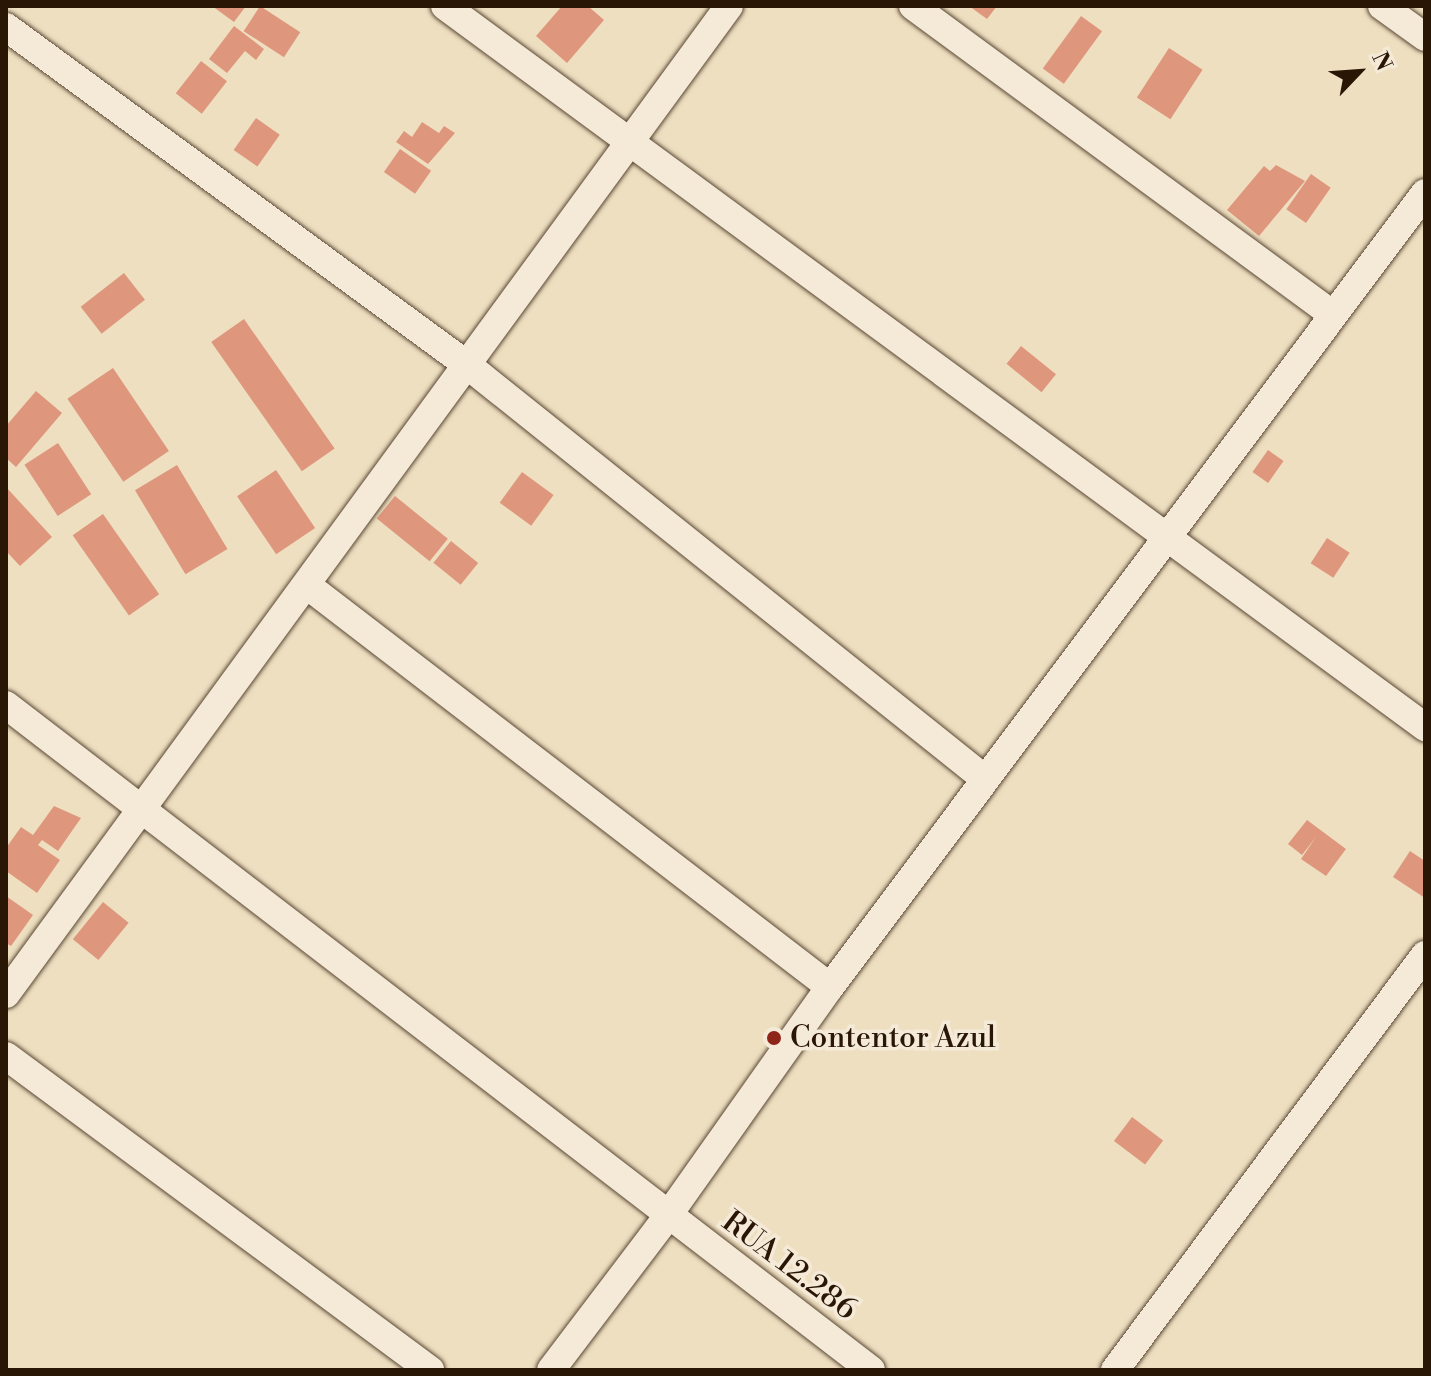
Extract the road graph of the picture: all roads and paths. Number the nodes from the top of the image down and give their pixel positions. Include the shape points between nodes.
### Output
1 (445, 6) edge
2 (729, 6) edge
3 (913, 6) edge
4 (1382, 6) edge
5 (6, 27) edge
6 (1425, 37) edge
7 (630, 143) junction
8 (1425, 193) edge
9 (1332, 314) junction
10 (466, 364) junction
11 (1169, 536) junction
12 (308, 586) junction
13 (6, 705) edge
14 (1425, 727) edge
15 (985, 779) junction
16 (143, 805) junction
17 (1425, 955) edge
18 (830, 987) junction
19 (6, 994) edge
20 (6, 1056) edge
21 (667, 1217) junction
22 (430, 1370) edge
23 (551, 1370) edge
24 (871, 1370) edge
25 (1115, 1370) edge

1 - 7 street
2 - 7 street
3 - 9 street
4 - 6 street
5 - 10 street
7 - 10 street
7 - 11 street
8 - 9 street
9 - 11 street
10 - 12 street
10 - 15 street
11 - 14 street
11 - 15 street
12 - 16 street
12 - 18 street
13 - 16 street, RUA 12.286
15 - 18 street
16 - 19 street
16 - 21 street, RUA 12.286
17 - 25 street
18 - 21 street
20 - 22 street
21 - 23 street
21 - 24 street, RUA 12.286

